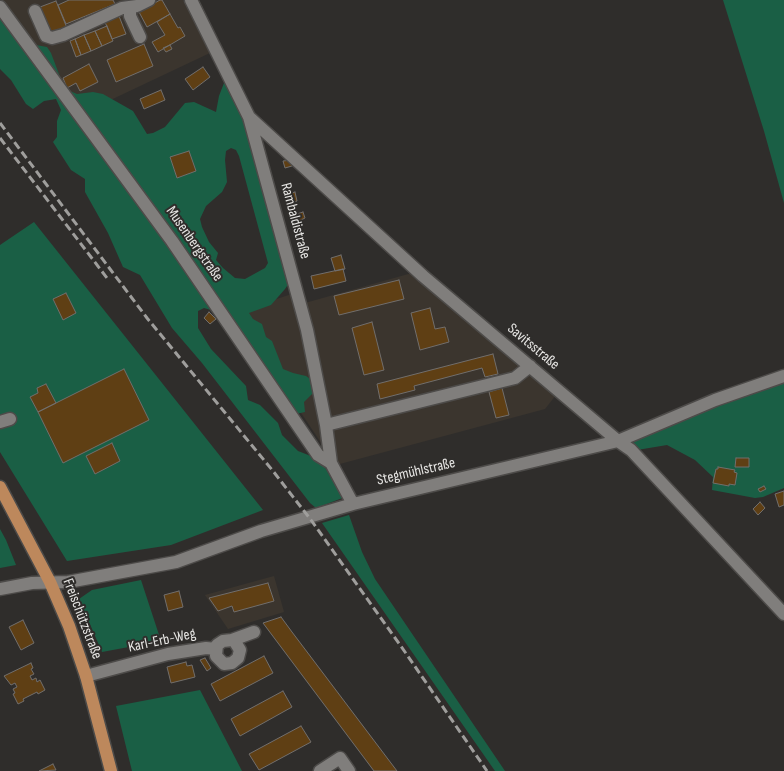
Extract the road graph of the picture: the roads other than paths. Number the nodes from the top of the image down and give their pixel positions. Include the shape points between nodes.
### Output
1 (149, 0) edge
2 (191, 0) edge
3 (0, 7) edge
4 (130, 7) junction
5 (35, 11) dead end
6 (140, 37) dead end
7 (249, 118) junction
8 (530, 366) junction
9 (784, 376) edge
10 (326, 425) junction
11 (618, 441) junction
12 (331, 463) junction
13 (0, 487) edge
14 (352, 504) junction
15 (50, 582) junction
16 (0, 590) edge
17 (784, 614) edge
18 (254, 632) dead end
19 (232, 640) junction
20 (216, 649) junction
21 (86, 676) junction
22 (111, 771) edge
23 (320, 771) edge
24 (349, 771) edge

1 - 4 street
2 - 7 street, Rambaldistraße
3 - 12 street, Musenbergstraße via 172,241 318,455
4 - 5 street via 52,38 46,36
4 - 6 street via 130,16
7 - 8 street, Savitsstraße via 424,276
7 - 10 street, Rambaldistraße via 307,330
8 - 10 street via 515,378
8 - 11 street, Savitsstraße
9 - 11 street, Stegmühlstraße via 715,400
10 - 12 street, Rambaldistraße
11 - 14 street, Stegmühlstraße
11 - 17 street, Savitsstraße via 632,450
12 - 14 street, Musenbergstraße
13 - 15 main road, Freischützstraße
14 - 15 street, Stegmühlstraße via 261,531 176,562 68,582
15 - 16 street, Stegmühlstraße
15 - 21 main road, Freischützstraße
18 - 19 street, Karl-Erb-Weg
19 - 20 street, Karl-Erb-Weg via 223,641
19 - 20 street, Karl-Erb-Weg via 240,654 232,664 220,662
20 - 21 street, Karl-Erb-Weg via 201,654 168,654
21 - 22 main road, Freischützstraße
23 - 24 street via 340,758

